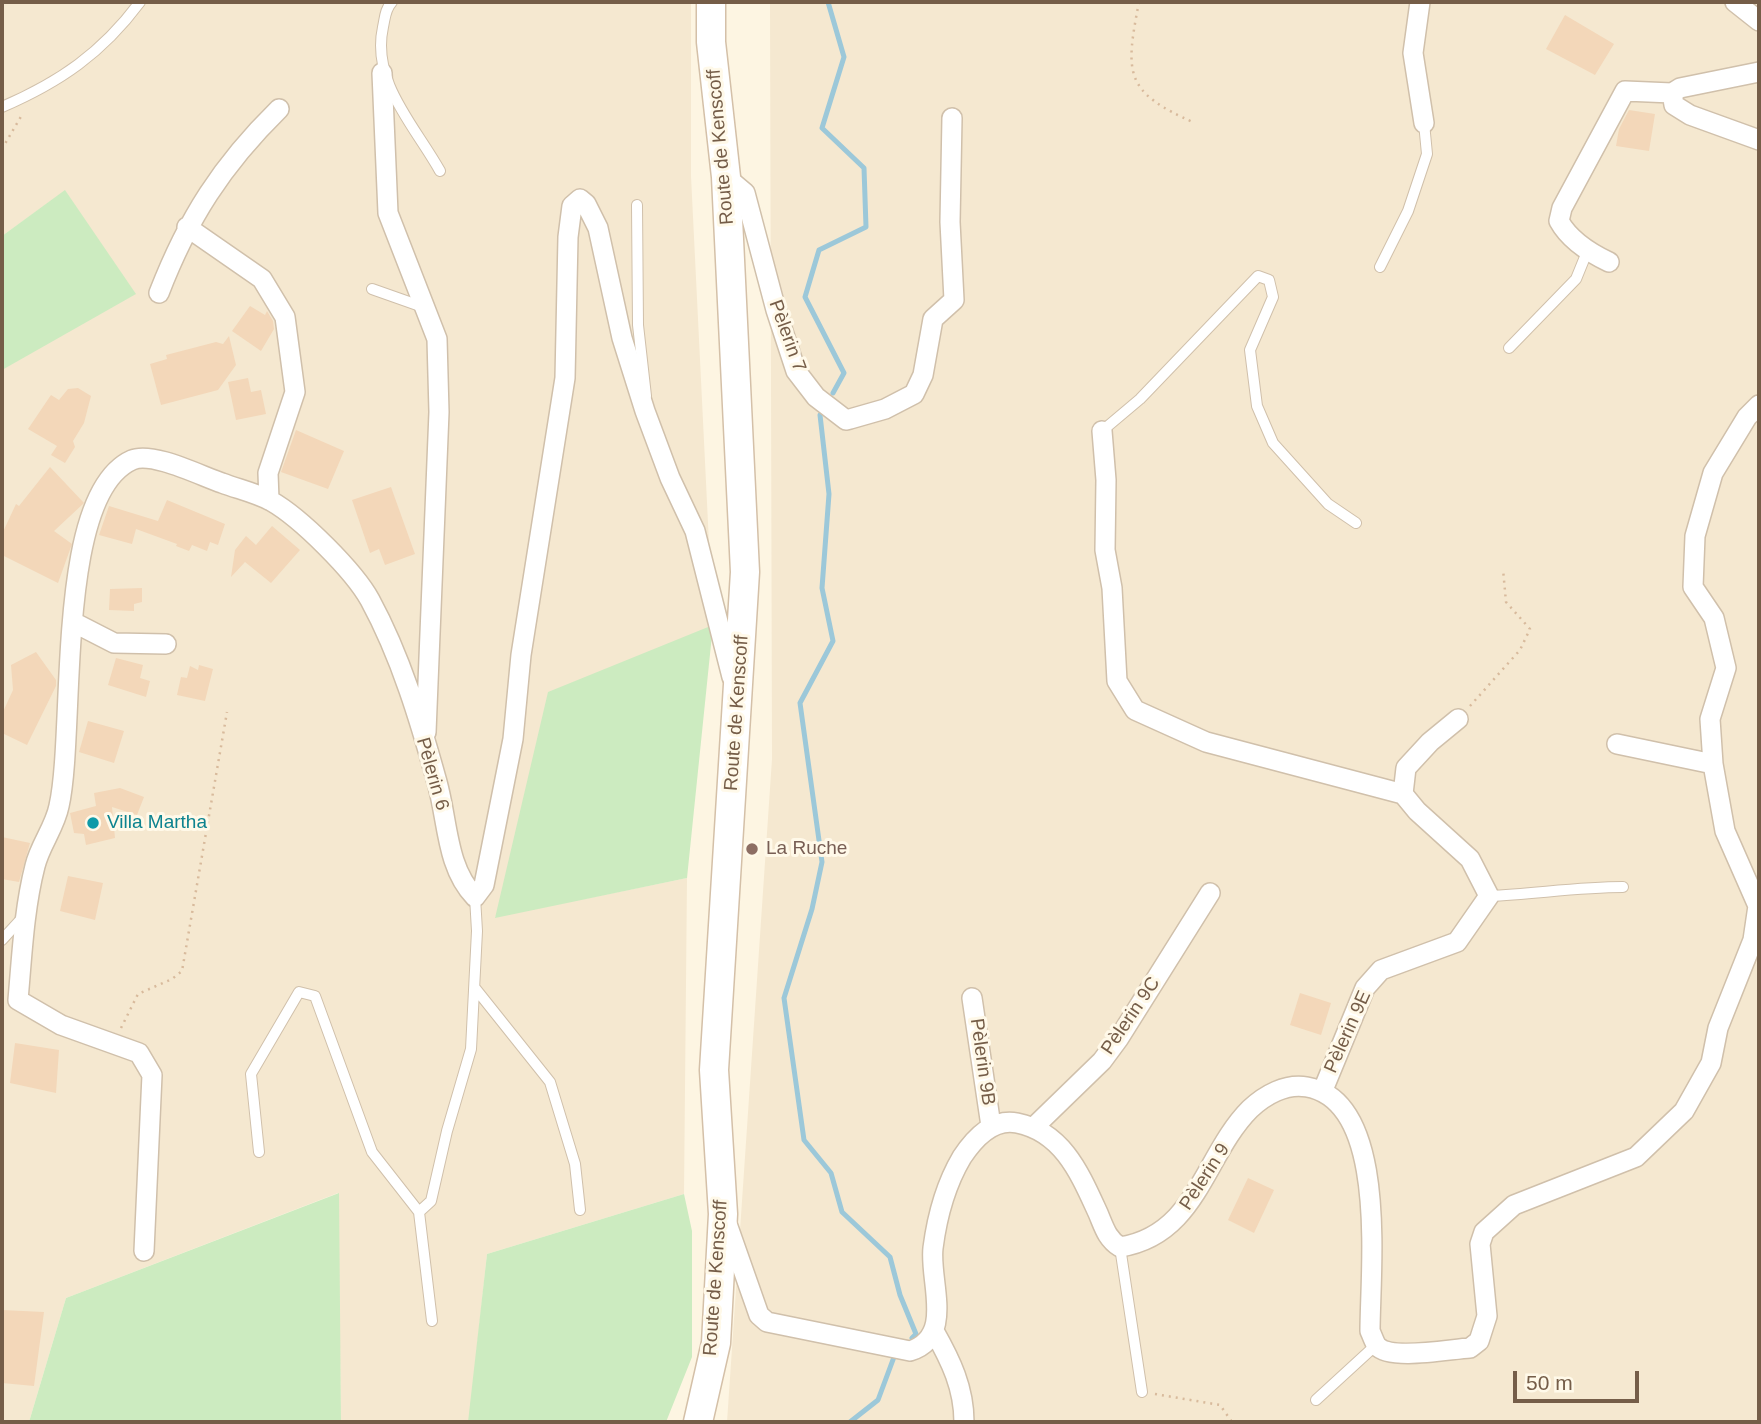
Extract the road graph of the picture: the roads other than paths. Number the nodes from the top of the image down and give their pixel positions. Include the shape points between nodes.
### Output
1 (140, 2) edge
2 (392, 2) edge
3 (711, 2) edge
4 (1420, 2) edge
5 (1735, 2) edge
6 (1759, 21) edge
7 (1759, 72) edge
8 (382, 73) junction
9 (1672, 93) junction
10 (2, 107) edge
11 (279, 109) dead end
12 (953, 118) dead end
13 (1424, 123) joint
14 (1759, 140) edge
15 (440, 171) dead end
16 (726, 177) junction
17 (637, 205) dead end
18 (187, 227) junction
19 (1587, 252) junction
20 (1609, 262) dead end
21 (1380, 267) dead end
22 (372, 289) dead end
23 (159, 293) dead end
24 (427, 308) junction
25 (1509, 348) dead end
26 (1759, 405) edge
27 (645, 411) junction
28 (1102, 431) joint
29 (269, 500) junction
30 (1356, 523) dead end
31 (73, 622) junction
32 (166, 644) dead end
33 (737, 699) junction
34 (1458, 719) road end
35 (1617, 744) dead end
36 (426, 747) junction
37 (1713, 764) junction
38 (1403, 794) junction
39 (1623, 887) dead end
40 (1210, 893) dead end
41 (1489, 896) junction
42 (475, 898) junction
43 (26, 914) junction
44 (2, 940) edge
45 (475, 988) junction
46 (972, 998) dead end
47 (1323, 1090) junction
48 (991, 1126) junction
49 (1035, 1126) junction
50 (259, 1152) dead end
51 (580, 1210) dead end
52 (419, 1212) junction
53 (723, 1214) junction
54 (1120, 1247) junction
55 (144, 1251) dead end
56 (432, 1321) dead end
57 (934, 1331) junction
58 (1376, 1345) junction
59 (1142, 1392) road end
60 (1316, 1400) dead end
61 (698, 1422) edge
62 (964, 1422) edge

1 - 10 lane via 116,35 83,62
2 - 8 lane via 380,37
3 - 16 main road, Route de Kenscoff
4 - 13 street via 1413,53
5 - 6 street
7 - 9 street
8 - 15 lane
8 - 24 street via 388,213
9 - 14 street via 1674,105 1690,115
9 - 19 street via 1625,91 1618,100 1559,221
11 - 18 street via 240,149
12 - 16 street, Pèlerin 7 via 950,222 954,300 933,319 923,376 914,394 850,419 816,397 796,371 745,193
13 - 21 lane via 1427,154 1408,211
16 - 33 main road, Route de Kenscoff via 745,572
17 - 27 lane via 638,325 647,387
18 - 23 street
18 - 29 street via 261,279 285,317 295,392 268,473
19 - 20 street
19 - 25 lane via 1576,279
22 - 24 lane
24 - 36 street via 437,339 439,412
26 - 37 street via 1713,473 1695,536 1693,587 1714,618 1726,668 1710,719
27 - 33 street via 695,531
27 - 42 street via 622,338 597,228 580,199 572,206 569,227 565,378 521,655 513,738 484,885
28 - 30 lane via 1140,399 1258,276 1269,280 1273,297 1250,350 1257,406 1272,443 1328,503
28 - 38 street via 1105,550 1112,588 1117,681 1135,710 1206,742
29 - 31 street, Pèlerin 6 via 154,458 134,459 117,471 95,503 82,544
29 - 36 street, Pèlerin 6 via 323,544 369,597 397,656
31 - 32 street via 114,643
31 - 43 street, Pèlerin 6 via 59,808 35,864
33 - 53 main road, Route de Kenscoff via 714,1070
34 - 38 street via 1406,768
35 - 37 street
36 - 42 street, Pèlerin 6 via 460,881
37 - 58 street via 1725,831 1758,906 1753,940 1718,1028 1711,1063 1684,1111 1636,1157 1514,1205 1484,1232 1480,1244 1487,1316 1479,1341 1470,1348 1398,1353
38 - 41 street via 1470,859
39 - 41 lane
40 - 49 street, Pèlerin 9C via 1108,1053
41 - 47 street, Pèlerin 9E via 1457,942 1381,970 1365,988
42 - 45 lane
43 - 44 lane
43 - 55 street, Pèlerin 6 via 18,1000 61,1025 139,1053 152,1075
45 - 51 lane via 550,1083 575,1164
45 - 52 lane via 471,1049 431,1201
46 - 48 street, Pèlerin 9B
47 - 54 street, Pèlerin 9 via 1297,1085 1270,1093 1249,1110 1182,1214 1137,1245
47 - 58 street via 1342,1107 1360,1143 1368,1174 1370,1331
48 - 49 street via 1011,1122
48 - 57 street via 961,1158 943,1199 932,1250
49 - 54 street via 1059,1144 1081,1175 1109,1240
50 - 52 lane via 251,1074 299,992 315,996 372,1152
52 - 56 lane
53 - 57 street via 759,1315 768,1322 910,1352 922,1348
53 - 61 main road, Route de Kenscoff via 716,1343
54 - 59 lane
57 - 62 street via 964,1398
58 - 60 lane

